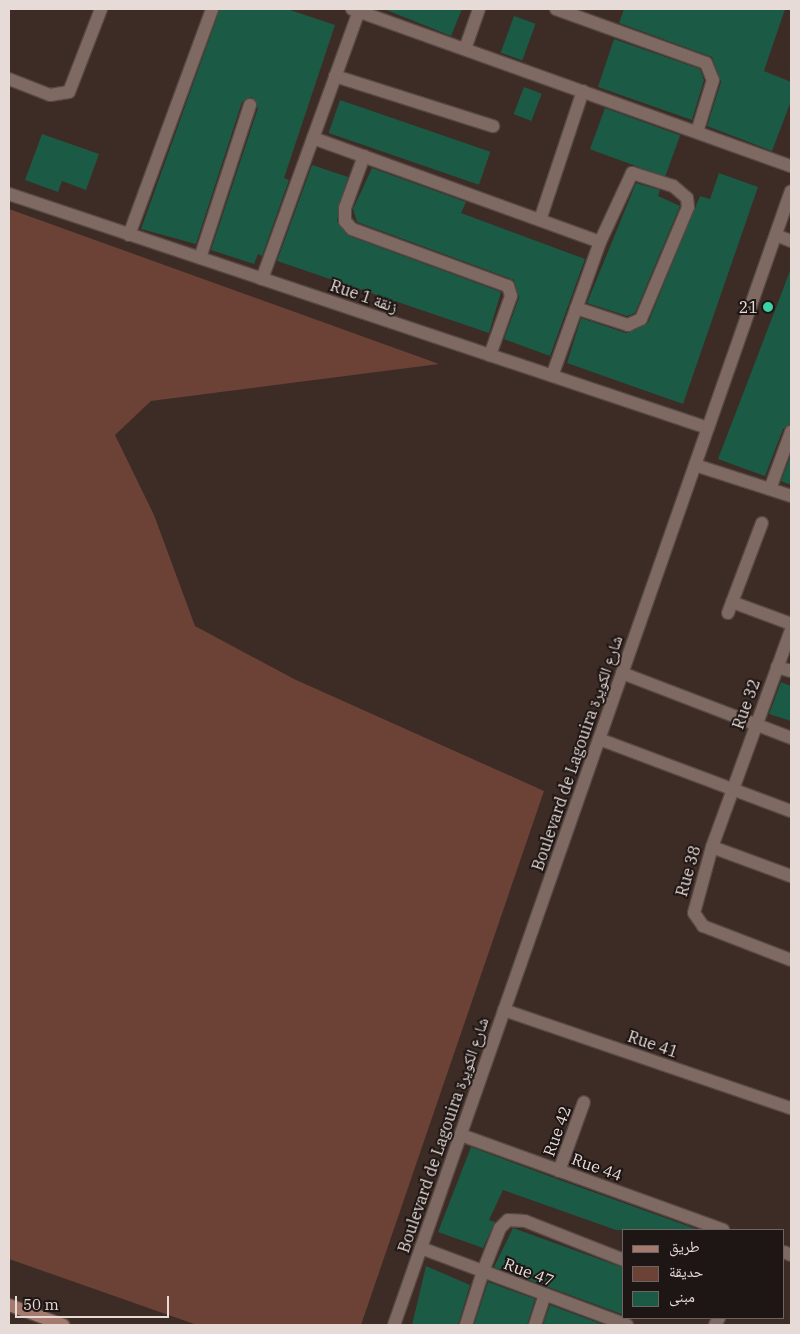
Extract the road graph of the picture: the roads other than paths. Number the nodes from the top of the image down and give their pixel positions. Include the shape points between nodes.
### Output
1 (101, 9) edge
2 (212, 9) edge
3 (479, 9) edge
4 (556, 9) edge
5 (355, 10) edge
6 (465, 49) junction
7 (335, 76) junction
8 (9, 79) edge
9 (583, 91) junction
10 (250, 105) dead end
11 (493, 126) dead end
12 (697, 132) junction
13 (313, 138) junction
14 (364, 156) junction
15 (791, 166) edge
16 (791, 191) edge
17 (9, 194) edge
18 (540, 220) junction
19 (129, 235) junction
20 (776, 235) junction
21 (791, 241) edge
22 (600, 242) junction
23 (200, 258) junction
24 (262, 279) junction
25 (576, 308) junction
26 (490, 355) junction
27 (552, 376) junction
28 (708, 428) junction
29 (791, 432) edge
30 (695, 465) junction
31 (770, 489) junction
32 (791, 496) edge
33 (762, 523) dead end
34 (791, 624) edge
35 (791, 630) edge
36 (777, 666) junction
37 (791, 671) edge
38 (622, 673) junction
39 (756, 725) junction
40 (791, 738) edge
41 (599, 739) junction
42 (732, 789) junction
43 (791, 812) edge
44 (712, 847) junction
45 (791, 876) edge
46 (791, 960) edge
47 (504, 1010) junction
48 (584, 1102) dead end
49 (791, 1108) edge
50 (461, 1135) junction
51 (560, 1171) junction
52 (720, 1229) edge
53 (421, 1248) junction
54 (622, 1259) edge
55 (483, 1271) junction
56 (545, 1295) junction
57 (9, 1305) edge
58 (63, 1325) edge
59 (394, 1325) edge
60 (466, 1325) edge
61 (534, 1325) edge
62 (627, 1325) edge

1 - 8 street via 69,92 50,95
2 - 19 street
3 - 6 street
4 - 12 street via 706,63 713,80
5 - 6 street
5 - 7 street
6 - 9 street
7 - 11 street
7 - 13 street
9 - 12 street
9 - 18 street
10 - 23 street
12 - 15 street
13 - 14 street
13 - 24 street
14 - 18 street
14 - 26 street via 345,208 344,221 352,229 508,286 511,296
16 - 20 street, Boulevard de Lagouira شارع الكويرة
17 - 19 street, Rue 1 زنقة
18 - 22 street
19 - 23 street, Rue 1 زنقة
20 - 21 street
20 - 28 street, Boulevard de Lagouira شارع الكويرة
22 - 25 street
22 - 25 street via 632,173 673,186 687,198 688,208 641,319 628,325
23 - 24 street, Rue 1 زنقة
24 - 26 street, Rue 1 زنقة
25 - 27 street
26 - 27 street, Rue 1 زنقة
27 - 28 street, Rue 1 زنقة
28 - 30 street, Boulevard de Lagouira شارع الكويرة
29 - 31 street
30 - 31 street
30 - 38 street, Boulevard de Lagouira شارع الكويرة
31 - 32 street
33 - 34 street via 730,607
35 - 36 street, Rue 32
36 - 37 street
36 - 39 street, Rue 32
38 - 39 street
38 - 41 street, Boulevard de Lagouira شارع الكويرة
39 - 40 street
39 - 42 street, Rue 32
41 - 42 street
41 - 47 street, Boulevard de Lagouira شارع الكويرة
42 - 43 street
42 - 44 street, Rue 38
44 - 45 street
44 - 46 street, Rue 38 via 694,905 696,921
47 - 49 street, Rue 41
47 - 50 street, Boulevard de Lagouira شارع الكويرة
48 - 51 street, Rue 42
50 - 51 street, Rue 44
50 - 53 street, Boulevard de Lagouira شارع الكويرة
51 - 52 street, Rue 44
53 - 55 street, Rue 47
53 - 59 street, Boulevard de Lagouira شارع الكويرة
54 - 55 street via 515,1218 500,1228
55 - 56 street, Rue 47
55 - 60 street
56 - 61 street
56 - 62 street, Rue 47
57 - 58 main road

